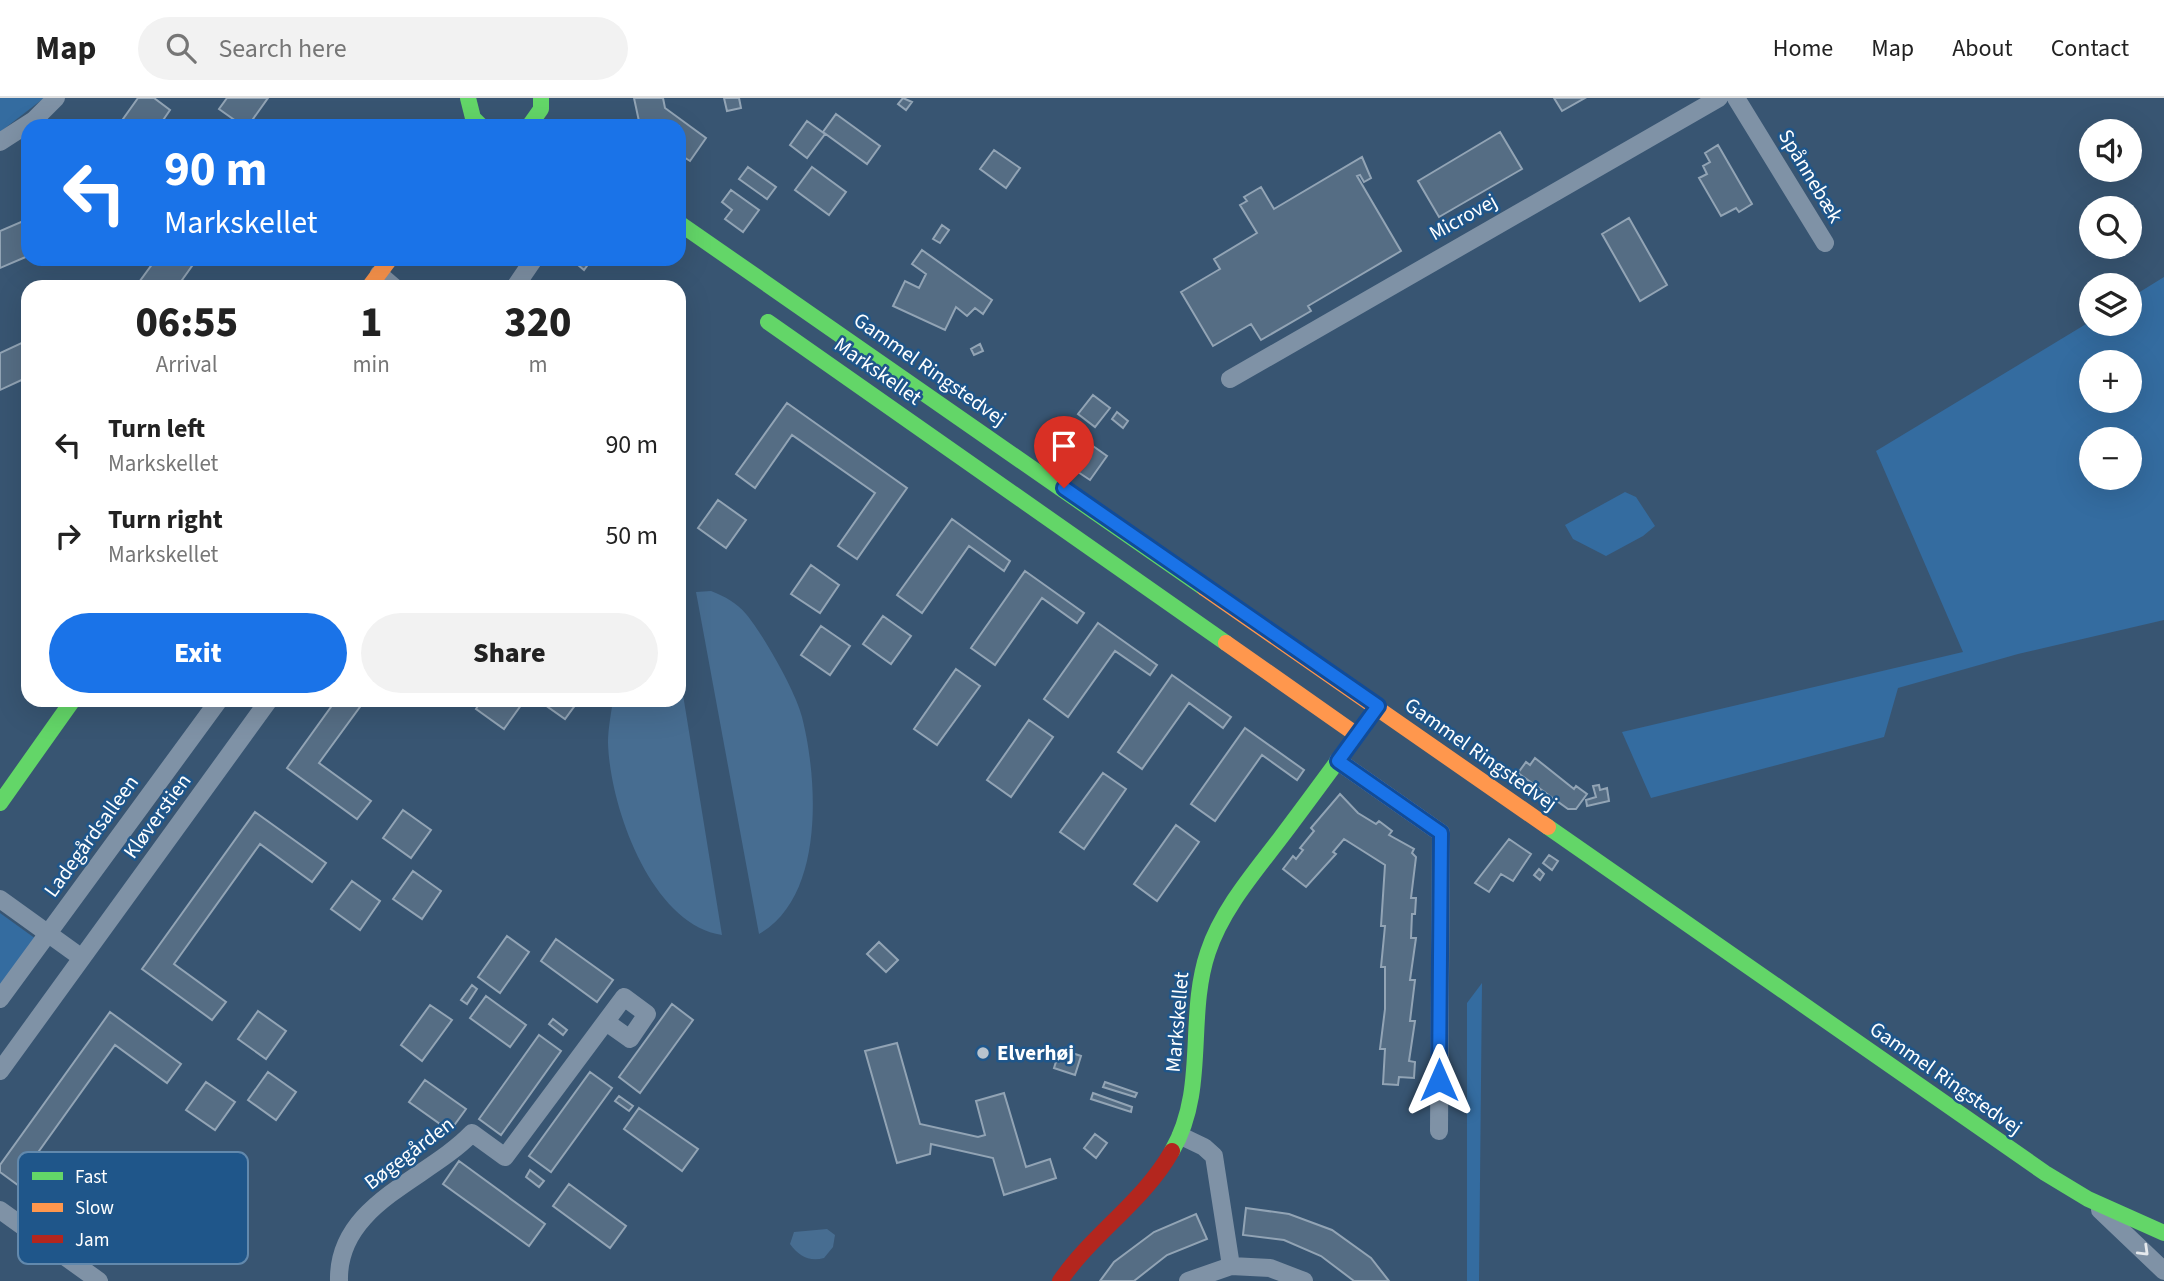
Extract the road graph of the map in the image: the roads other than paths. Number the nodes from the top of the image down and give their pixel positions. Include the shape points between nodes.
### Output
1 (56, 98) edge
2 (468, 98) edge
3 (541, 98) edge
4 (1719, 98) edge
5 (1737, 98) edge
6 (35, 119) edge
7 (474, 119) edge
8 (537, 119) edge
9 (21, 128) edge
10 (0, 142) edge
11 (686, 228) edge
12 (1825, 243) dead end
13 (385, 266) edge
14 (374, 280) edge
15 (768, 322) dead end
16 (1230, 379) dead end
17 (981, 430) junction
18 (962, 457) junction
19 (1378, 706) junction
20 (68, 707) edge
21 (214, 707) edge
22 (264, 707) edge
23 (1357, 735) junction
24 (1338, 761) junction
25 (0, 803) edge
26 (0, 899) edge
27 (48, 934) junction
28 (82, 958) junction
29 (0, 999) edge
30 (606, 1022) dead end
31 (0, 1070) edge
32 (1439, 1131) dead end
33 (1181, 1136) junction
34 (2088, 1199) junction
35 (0, 1210) edge
36 (18, 1223) edge
37 (2164, 1233) edge
38 (75, 1264) edge
39 (1231, 1266) junction
40 (2164, 1270) edge
41 (99, 1281) edge
42 (339, 1281) edge
43 (1060, 1281) edge
44 (1188, 1281) edge
45 (1304, 1281) edge

1 - 6 street
2 - 7 street
3 - 8 street
4 - 16 street, Microvej
5 - 12 street, Spånnebæk
9 - 10 street
11 - 17 street, Gammel Ringstedvej
13 - 14 street
15 - 18 street, Markskellet
17 - 18 street
17 - 19 street, Gammel Ringstedvej
18 - 23 street, Markskellet
19 - 23 street, Markskellet
19 - 34 street, Gammel Ringstedvej
20 - 25 street
21 - 27 street, Ladegårdsalleen
22 - 28 street, Kløverstien
23 - 24 street, Markskellet
24 - 32 street via 1441,833
24 - 33 street, Markskellet via 1255,873 1208,951 1198,1004 1194,1084
26 - 27 street
27 - 28 street
27 - 29 street, Ladegårdsalleen
28 - 31 street, Kløverstien
30 - 42 street, Bøgegården via 505,1157 472,1133 455,1151 365,1215 341,1253
33 - 39 street via 1214,1156
33 - 43 street, Markskellet via 1154,1179 1077,1256
34 - 37 street, Gammel Ringstedvej
34 -> 40 street
35 - 36 street
38 - 41 street
39 - 44 street
39 - 45 street via 1270,1268

